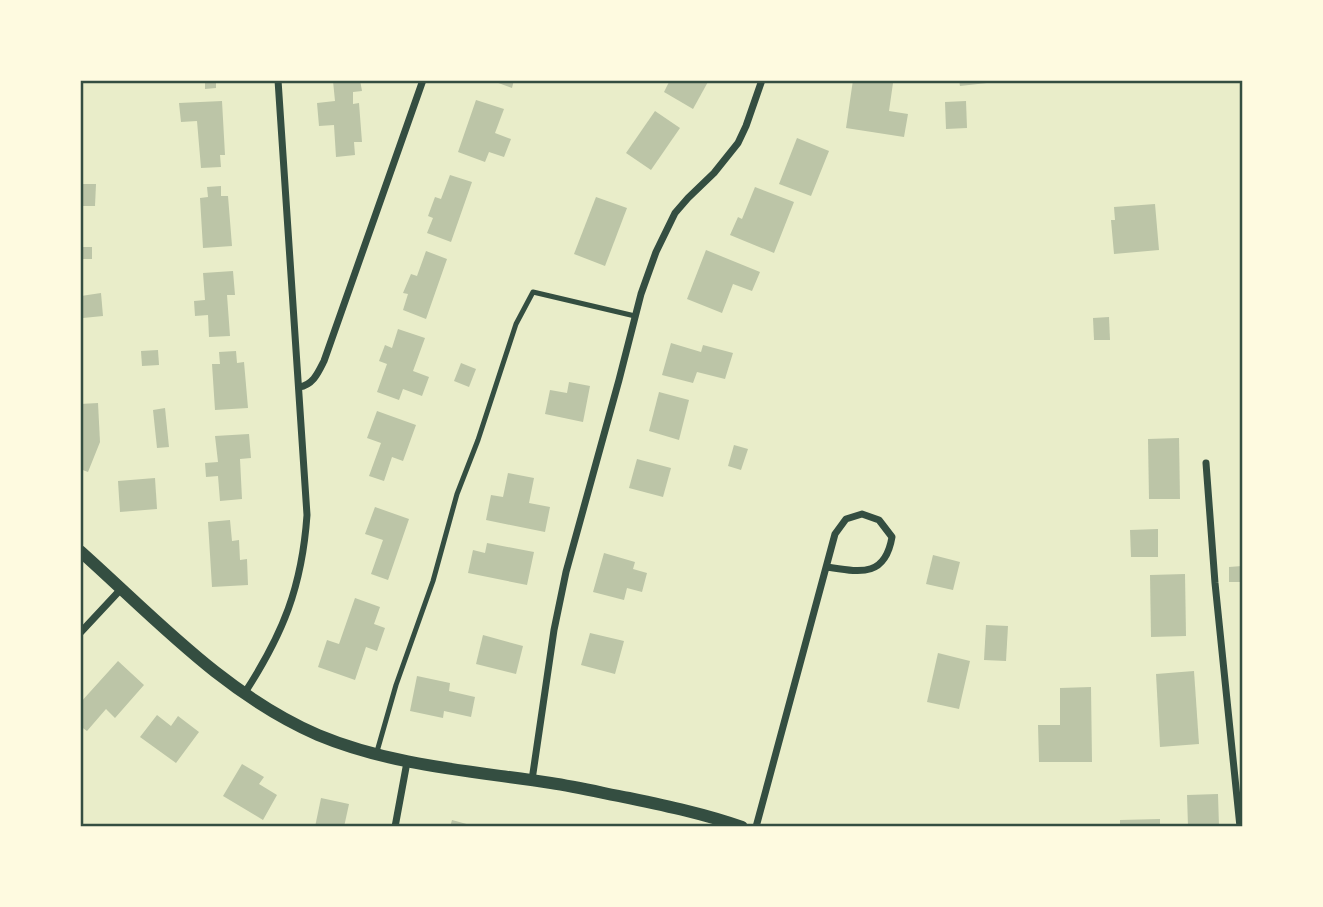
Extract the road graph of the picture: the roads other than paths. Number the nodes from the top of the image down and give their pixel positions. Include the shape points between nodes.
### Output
1 (278, 80) edge
2 (423, 80) edge
3 (762, 80) edge
4 (635, 316) junction
5 (299, 387) junction
6 (1206, 463) dead end
7 (80, 551) edge
8 (827, 566) junction
9 (122, 588) junction
10 (80, 633) edge
11 (244, 694) junction
12 (376, 755) junction
13 (407, 762) junction
14 (532, 780) junction
15 (395, 827) edge
16 (742, 827) edge
17 (756, 827) edge
18 (1240, 827) edge

1 - 5 street
2 - 5 street via 324,361 312,381
3 - 4 street via 738,143 676,213
4 - 12 lane via 533,292 516,324 454,502
4 - 14 street via 560,598
5 - 11 street via 307,515 303,559 279,634
6 - 18 street
7 - 9 street
8 - 8 street via 835,534 846,519 862,514 879,520 892,537 890,552 879,565 864,572
8 - 17 street
9 - 10 street
9 - 11 street via 186,649
11 - 12 street via 309,730
12 - 13 street
13 - 14 street
13 - 15 street
14 - 16 street via 680,809

